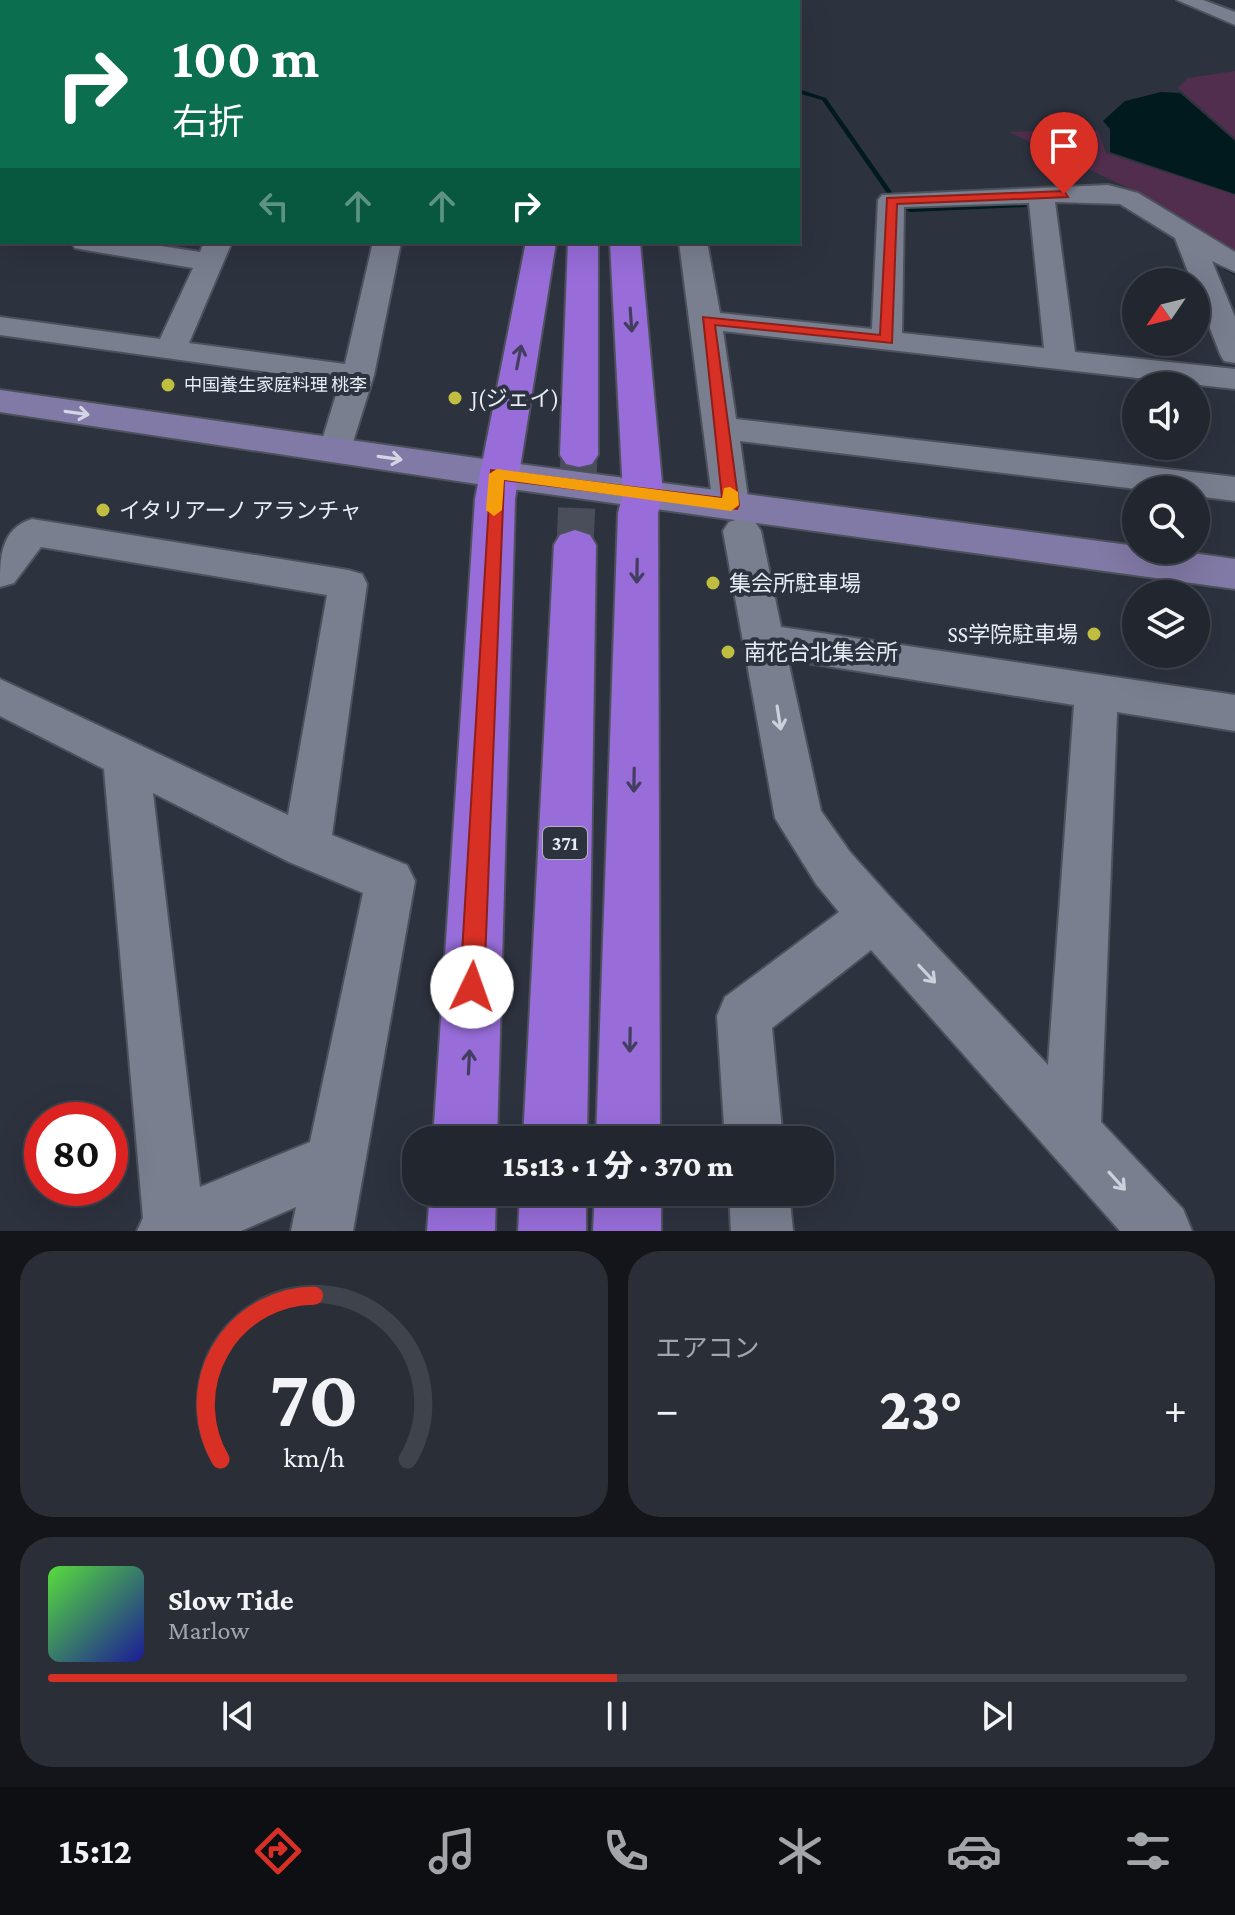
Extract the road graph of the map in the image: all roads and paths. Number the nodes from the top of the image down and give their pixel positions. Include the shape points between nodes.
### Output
1 (1186, 0) edge
2 (1235, 19) edge
3 (1041, 195) junction
4 (1187, 234) junction
5 (111, 244) edge
6 (387, 244) edge
7 (541, 244) edge
8 (583, 244) edge
9 (625, 244) edge
10 (693, 244) edge
11 (213, 252) edge
12 (1235, 264) edge
13 (707, 320) junction
14 (0, 326) edge
15 (887, 340) junction
16 (171, 349) junction
17 (1235, 354) edge
18 (1060, 358) junction
19 (358, 375) junction
20 (1235, 379) edge
21 (0, 401) edge
22 (722, 428) junction
23 (0, 429) edge
24 (336, 450) junction
25 (579, 455) tunnel mouth
26 (496, 486) junction
27 (1235, 489) edge
28 (640, 503) junction
29 (725, 520) junction
30 (575, 545) tunnel mouth
31 (0, 573) edge
32 (1235, 574) edge
33 (1235, 596) edge
34 (767, 641) junction
35 (1096, 692) junction
36 (0, 696) edge
37 (1235, 713) edge
38 (126, 758) junction
39 (306, 847) junction
40 (874, 916) junction
41 (466, 1126) edge
42 (555, 1126) edge
43 (628, 1126) edge
44 (753, 1126) edge
45 (1072, 1130) junction
46 (338, 1160) junction
47 (462, 1206) edge
48 (553, 1206) edge
49 (628, 1206) edge
50 (760, 1206) edge
51 (171, 1230) edge
52 (322, 1231) edge
53 (461, 1231) edge
54 (552, 1231) edge
55 (627, 1231) edge
56 (762, 1231) edge
57 (1161, 1231) edge

1 - 2 street
3 - 4 street via 1108,193 1129,198
3 - 15 street via 891,200
3 - 18 street
4 - 12 street
4 - 17 street
5 - 11 street
6 - 19 street
26 -> 7 highway
8 - 25 highway
9 -> 28 highway
10 - 13 street
11 - 16 street
13 - 15 street
13 - 22 street
14 - 16 street
15 - 18 street
16 - 19 street
18 - 20 street
19 - 24 street
21 -> 24 street
22 - 27 street
22 - 29 street
23 - 26 street
24 -> 26 street
26 - 28 street
41 -> 26 highway
28 - 29 street
28 -> 43 highway
29 - 32 street
29 - 33 street
29 - 34 street
30 - 42 highway, 371
31 - 39 street via 32,532 348,584
34 - 35 street
34 -> 40 street via 799,818
35 - 37 street
35 - 45 street
36 - 38 street
38 - 39 street
38 - 51 street
39 - 46 street via 390,881
40 - 44 street via 744,1016
40 -> 45 street
45 -> 57 street
46 - 51 street
46 - 52 street
47 - 53 highway
48 - 54 highway
49 - 55 highway
50 - 56 street

